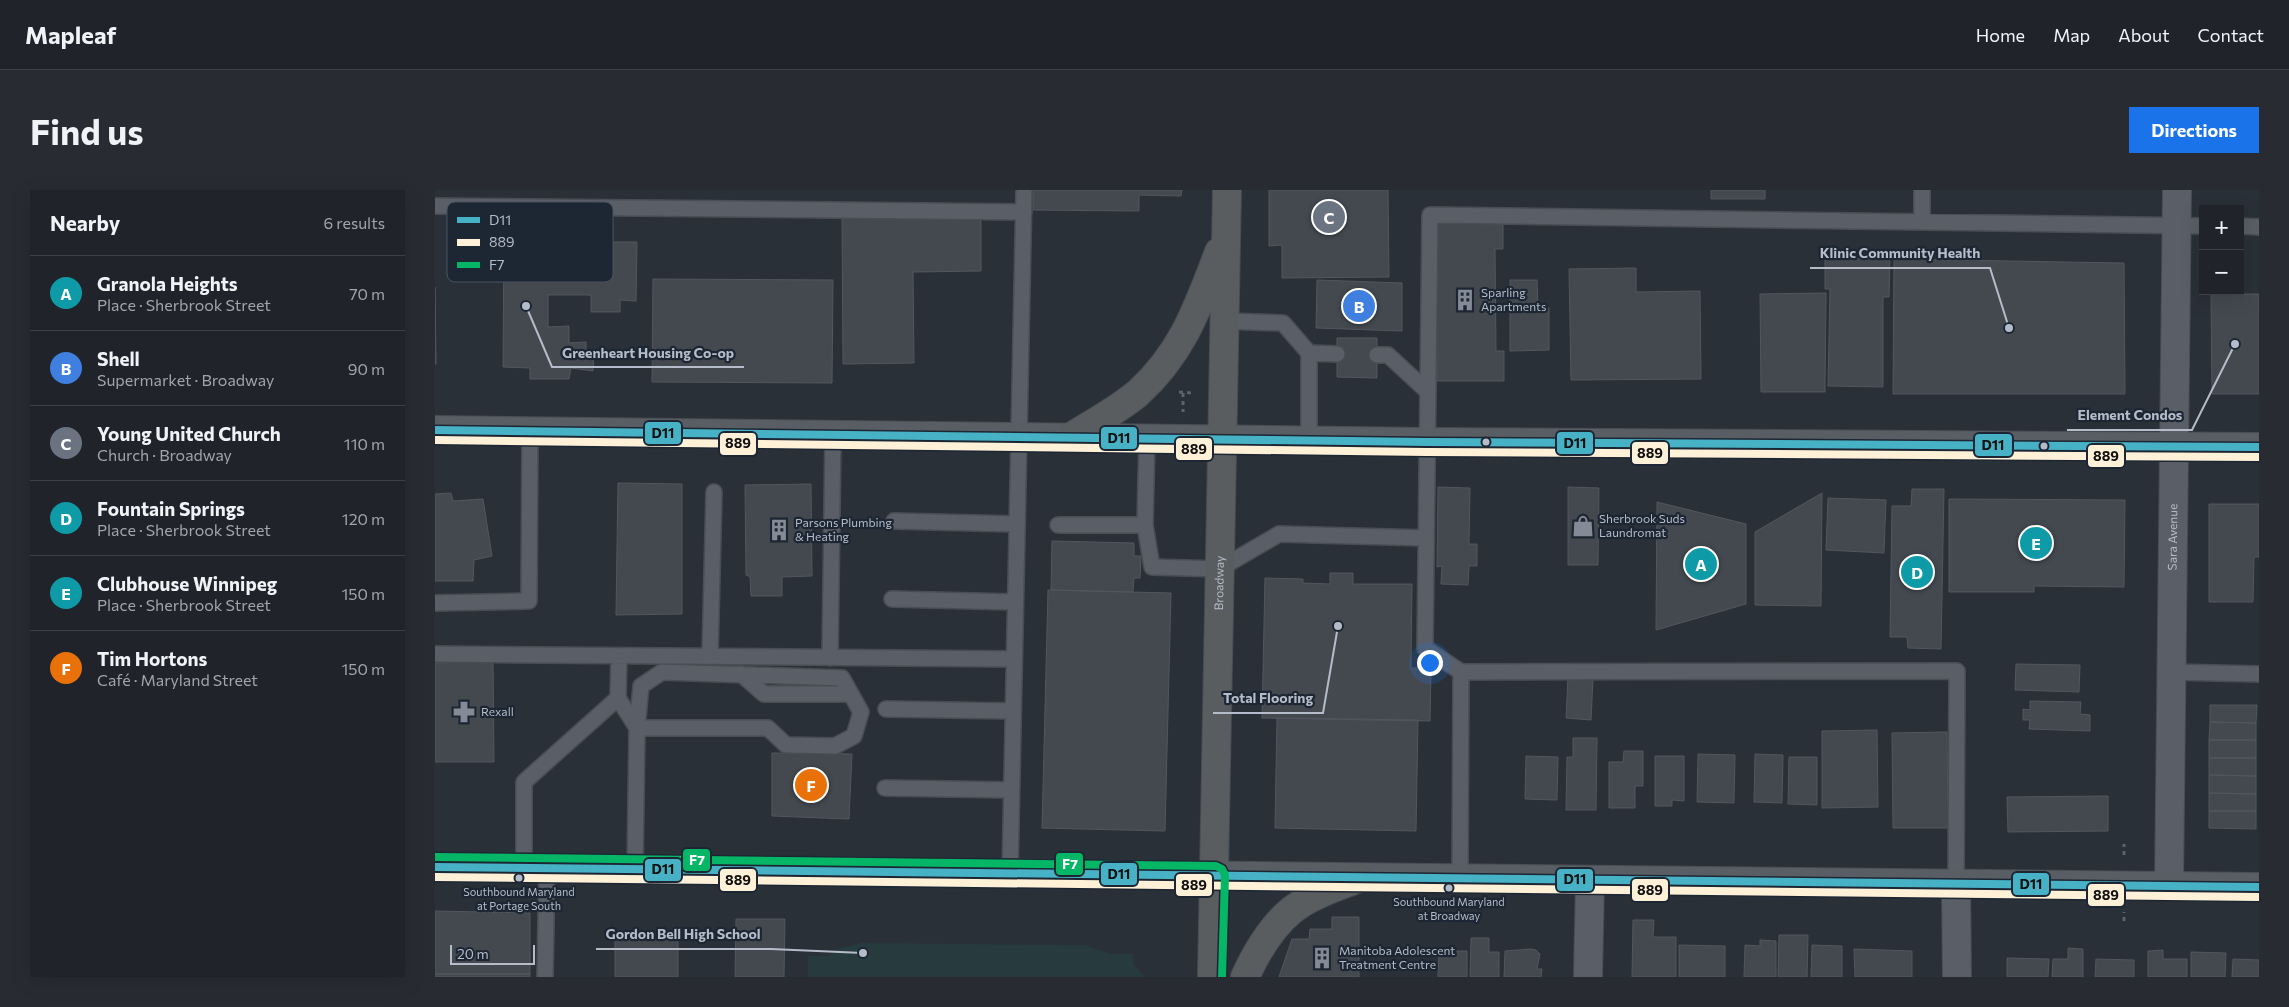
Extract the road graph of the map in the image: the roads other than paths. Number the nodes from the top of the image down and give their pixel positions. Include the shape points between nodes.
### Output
1 (1024, 190) edge
2 (1227, 190) edge
3 (1922, 190) edge
4 (2177, 190) edge
5 (613, 208) edge
6 (1024, 212) junction
7 (1922, 222) junction
8 (2190, 226) edge
9 (2244, 226) edge
10 (2259, 226) edge
11 (1226, 232) junction
12 (1224, 321) junction
13 (1309, 353) junction
14 (1337, 354) dead end
15 (1377, 355) dead end
16 (1427, 391) junction
17 (435, 430) edge
18 (530, 431) junction
19 (833, 434) junction
20 (1019, 436) junction
21 (1071, 437) junction
22 (1147, 438) junction
23 (1221, 439) junction
24 (1309, 440) junction
25 (1427, 442) junction
26 (2175, 446) junction
27 (2259, 447) edge
28 (714, 492) dead end
29 (894, 521) dead end
30 (1017, 524) junction
31 (1058, 525) dead end
32 (1145, 525) junction
33 (1426, 538) junction
34 (1219, 569) junction
35 (893, 599) dead end
36 (1015, 602) junction
37 (435, 603) edge
38 (435, 654) edge
39 (619, 656) junction
40 (710, 656) junction
41 (829, 658) junction
42 (1013, 659) junction
43 (1461, 672) junction
44 (2171, 672) junction
45 (2259, 674) edge
46 (618, 698) junction
47 (886, 709) dead end
48 (1012, 711) junction
49 (637, 728) junction
50 (885, 788) dead end
51 (1011, 790) junction
52 (435, 867) edge
53 (535, 867) junction
54 (635, 869) junction
55 (1010, 874) junction
56 (1215, 876) junction
57 (1359, 878) junction
58 (1460, 879) junction
59 (1590, 880) junction
60 (1957, 884) junction
61 (2169, 886) junction
62 (2259, 886) edge
63 (545, 977) edge
64 (1213, 977) edge
65 (1245, 977) edge
66 (1588, 977) edge
67 (1957, 977) edge

1 - 6 lane
2 - 11 highway, Broadway
3 - 7 lane
4 - 8 street, Sara Avenue
5 - 6 lane
6 - 20 lane
7 - 8 lane
7 - 16 lane via 1430,215
8 - 26 street, Sara Avenue
9 - 10 lane
11 - 12 highway, Broadway
11 - 21 highway via 1194,319 1165,365 1126,402
12 - 13 lane via 1283,323
12 - 23 highway, Broadway
13 - 14 lane
13 - 24 lane
15 - 16 lane via 1388,355
16 - 25 lane
17 - 18 main road
18 - 19 main road
18 - 37 lane via 529,601
19 - 20 main road
19 - 41 lane
20 - 21 main road
20 - 30 lane
21 - 22 main road
22 - 23 main road
22 - 32 lane
23 - 24 main road
23 - 34 highway, Broadway
24 - 25 main road
25 - 26 main road
25 - 33 lane
26 - 27 main road
26 - 44 street, Sara Avenue
28 - 40 lane
29 - 30 lane
30 - 36 lane
31 - 32 lane
32 - 34 lane via 1152,567
33 - 34 lane via 1279,534
33 - 43 lane via 1425,648
34 - 56 highway, Broadway
35 - 36 lane
36 - 42 lane
38 - 39 lane
39 - 40 lane
39 - 46 lane
40 - 41 lane
41 - 42 lane
42 - 48 lane
43 - 58 lane
43 - 60 lane via 1957,671
44 - 45 lane
44 - 61 street, Sara Avenue
46 - 49 lane
46 - 53 lane via 524,782
47 - 48 lane
48 - 51 lane
49 - 49 lane via 641,686 662,672 842,678 861,712 854,736 835,746 786,745 768,728
49 - 54 lane
50 - 51 lane
51 - 55 lane
52 - 53 main road
53 - 54 main road
53 - 63 lane
54 - 55 main road
55 - 56 main road
56 - 57 main road
56 - 64 highway, Broadway
57 - 58 main road
57 - 65 highway via 1292,910 1266,941
58 - 59 main road
59 - 60 main road
59 - 66 street
60 - 61 main road
60 - 67 street
61 - 62 main road

